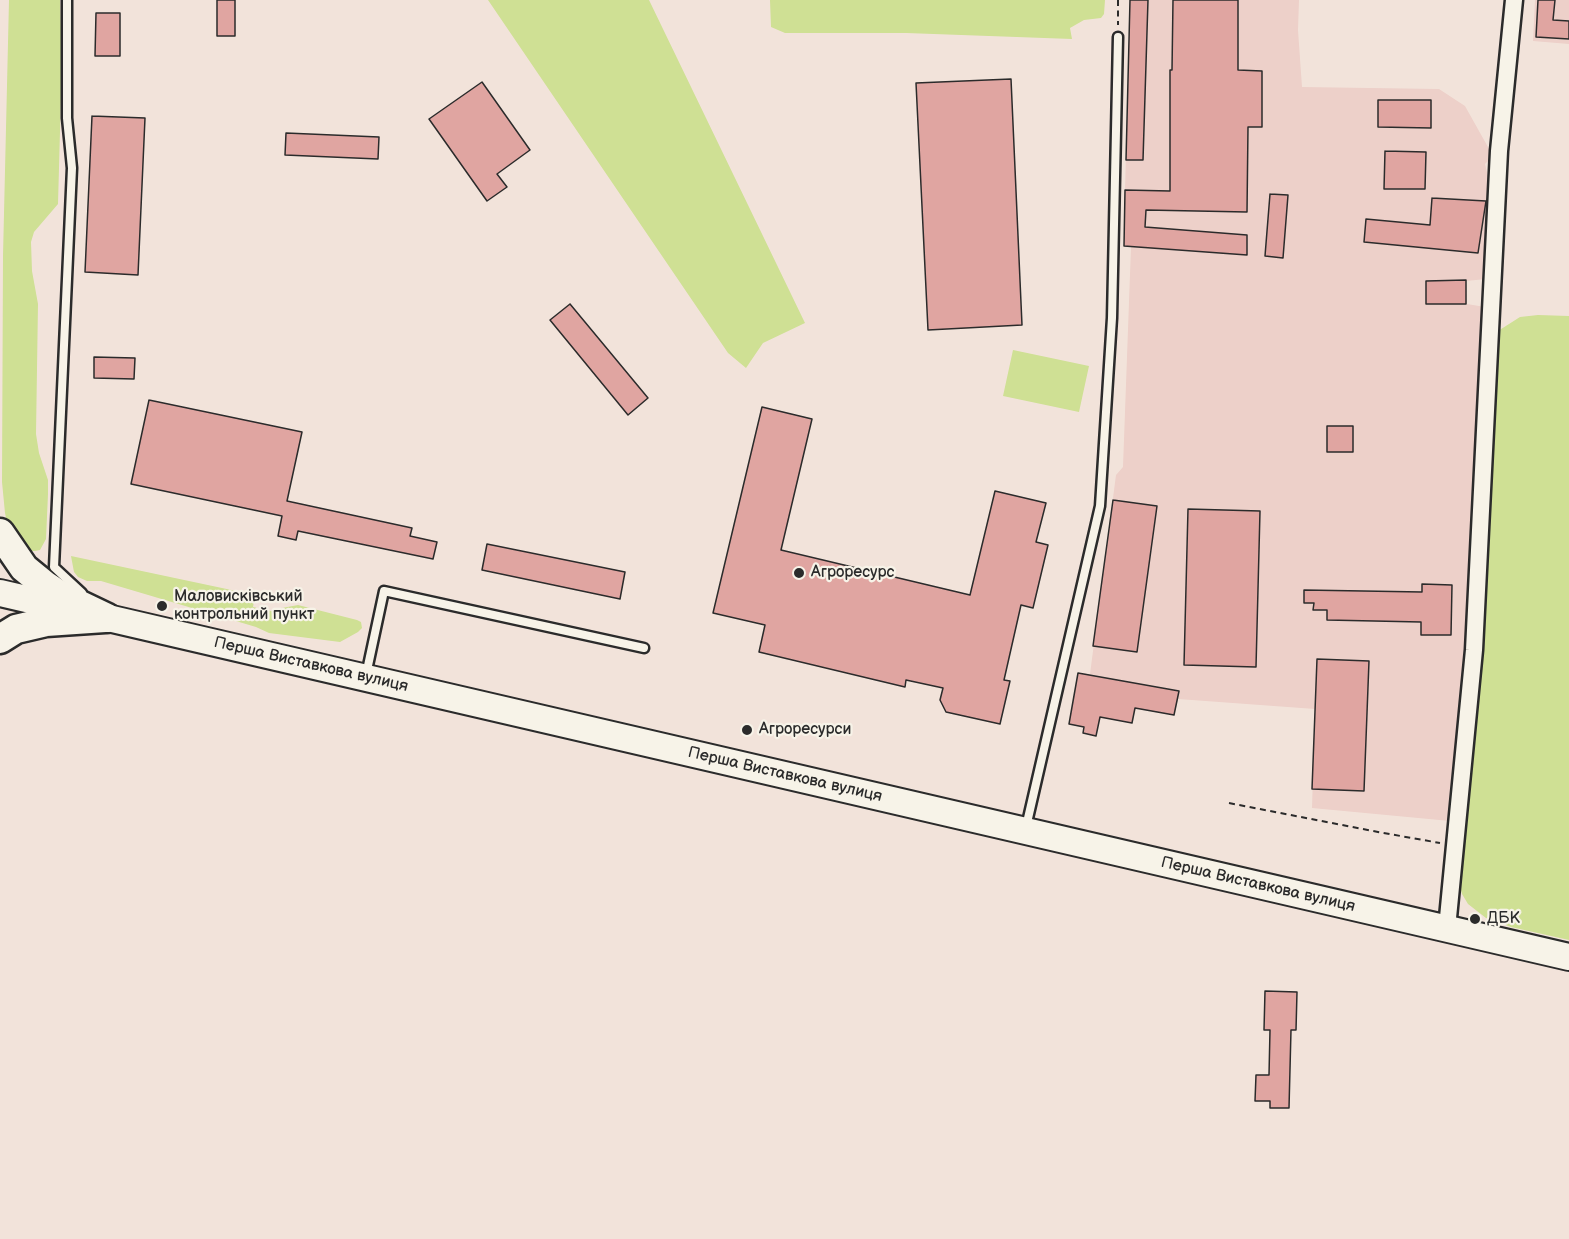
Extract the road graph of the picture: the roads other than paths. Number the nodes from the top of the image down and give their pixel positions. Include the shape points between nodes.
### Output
1 (67, 0) edge
2 (1514, 0) edge
3 (1118, 37) road end
4 (0, 533) edge
5 (0, 593) edge
6 (107, 618) junction
7 (0, 639) edge
8 (644, 648) dead end
9 (365, 678) junction
10 (1025, 830) junction
11 (1447, 928) junction
12 (1569, 957) edge

1 - 6 lane via 67,118 72,168 54,567
2 - 11 street via 1499,151 1474,650
3 - 10 lane via 1112,318 1100,506
4 - 6 highway via 24,568 46,586
5 - 6 main road, Перша Виставкова вулиця
6 - 7 highway via 46,622 16,629
6 - 9 main road, Перша Виставкова вулиця
8 - 9 lane via 384,591
9 - 10 main road, Перша Виставкова вулиця
10 - 11 main road, Перша Виставкова вулиця
11 - 12 main road, Перша Виставкова вулиця

